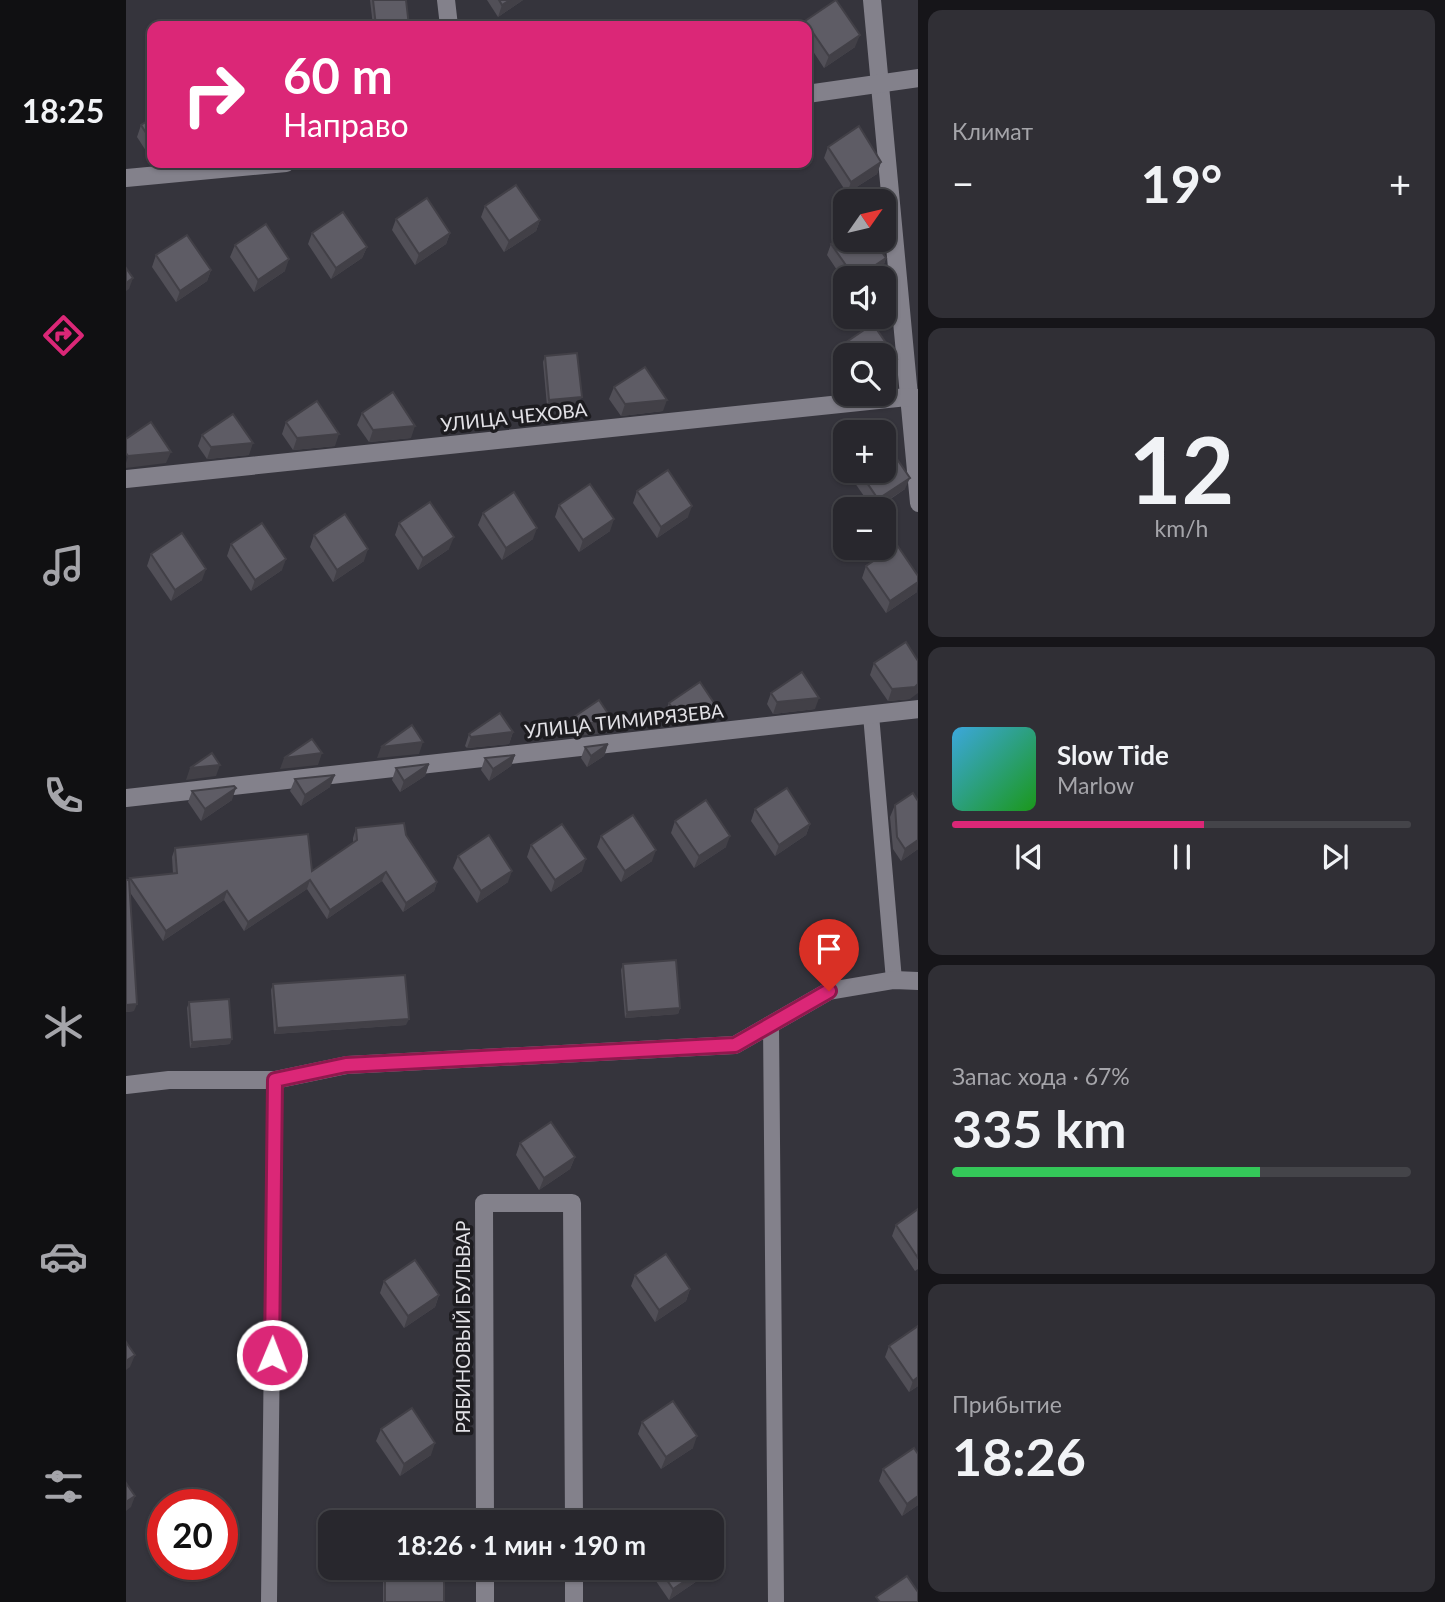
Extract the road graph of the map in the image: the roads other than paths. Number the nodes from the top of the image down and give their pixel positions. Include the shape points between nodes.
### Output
1 (446, 0) edge
2 (872, 0) edge
3 (448, 21) edge
4 (918, 78) edge
5 (880, 83) junction
6 (812, 93) edge
7 (233, 168) edge
8 (126, 178) edge
9 (913, 398) edge
10 (126, 479) edge
11 (918, 503) edge
12 (918, 709) edge
13 (871, 715) junction
14 (126, 799) edge
15 (894, 980) junction
16 (918, 981) edge
17 (771, 1024) junction
18 (275, 1080) junction
19 (126, 1085) edge
20 (485, 1510) edge
21 (574, 1510) edge
22 (485, 1580) edge
23 (574, 1580) edge
24 (269, 1602) edge
25 (485, 1602) edge
26 (574, 1602) edge
27 (776, 1602) edge

1 - 3 street
2 - 5 street
4 - 5 street
5 - 6 street
5 - 9 street
7 - 8 street
9 - 10 street, УЛИЦА ЧЕХОВА
9 - 11 street
12 - 13 street, УЛИЦА ТИМИРЯЗЕВА
13 - 14 street, УЛИЦА ТИМИРЯЗЕВА
13 - 15 lane
15 - 16 street
15 - 17 street via 829,991
17 - 18 street via 735,1045 346,1065
17 - 27 lane
18 - 19 street via 169,1080
18 - 24 lane
20 - 21 street, РЯБИНОВЫЙ БУЛЬВАР via 484,1203 572,1203
22 - 25 street
23 - 26 street

